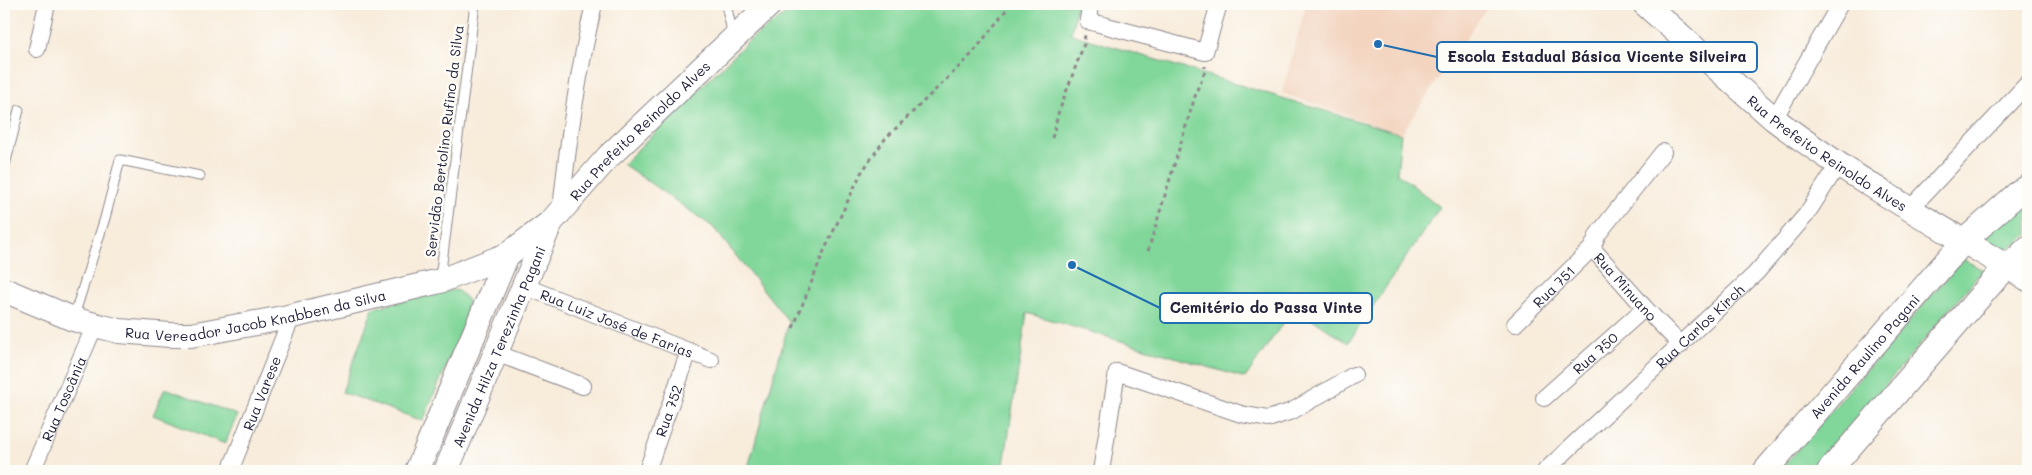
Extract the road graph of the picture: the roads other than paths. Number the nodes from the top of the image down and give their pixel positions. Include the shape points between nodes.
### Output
1 (47, 4) edge
2 (475, 4) edge
3 (594, 4) edge
4 (726, 4) edge
5 (770, 4) edge
6 (1090, 4) edge
7 (1219, 4) edge
8 (1645, 4) edge
9 (1840, 4) edge
10 (734, 36) junction
11 (37, 49) dead end
12 (2028, 83) edge
13 (19, 110) dead end
14 (1774, 119) junction
15 (1663, 152) dead end
16 (1838, 165) junction
17 (4, 169) edge
18 (200, 176) dead end
19 (2028, 187) edge
20 (1910, 209) junction
21 (556, 216) junction
22 (1964, 241) junction
23 (1592, 248) junction
24 (2028, 248) edge
25 (507, 255) junction
26 (2006, 266) junction
27 (2028, 279) edge
28 (440, 281) junction
29 (4, 290) edge
30 (521, 294) junction
31 (1645, 308) junction
32 (292, 316) junction
33 (84, 322) junction
34 (1515, 324) dead end
35 (1681, 345) junction
36 (689, 351) junction
37 (496, 353) junction
38 (711, 360) dead end
39 (1354, 375) dead end
40 (583, 386) dead end
41 (1544, 398) dead end
42 (32, 471) edge
43 (230, 471) edge
44 (417, 471) edge
45 (446, 471) edge
46 (647, 471) edge
47 (1100, 471) edge
48 (1545, 471) edge
49 (1765, 471) edge
50 (1829, 471) edge

1 - 11 street
2 - 28 lane, Servidão Bertolino Rufino da Silva
3 - 21 street via 577,82
4 - 10 lane
5 - 10 main road, Rua Prefeito Reinoldo Alves
6 - 7 street via 1088,21 1204,52
8 - 14 main road, Rua Prefeito Reinoldo Alves
9 - 14 street
10 - 21 main road, Rua Prefeito Reinoldo Alves via 608,157
12 - 20 street
13 - 17 lane
14 - 16 main road, Rua Prefeito Reinoldo Alves
15 - 23 street, Rua Minuano via 1602,229
16 - 20 main road, Rua Prefeito Reinoldo Alves
16 - 35 street, Rua Carlos Kirch via 1806,215 1778,249
18 - 33 lane via 120,160
19 - 22 main road, Avenida Raulino Pagani
20 - 22 main road, Rua Prefeito Reinoldo Alves
21 - 25 main road, Rua Prefeito Reinoldo Alves
21 - 30 main road, Avenida Hilza Terezinha Pagani
22 - 26 main road, Rua Prefeito Reinoldo Alves
22 - 49 main road, Avenida Raulino Pagani
23 - 31 street, Rua Minuano
23 - 34 street, Rua 751
24 - 26 main road
25 - 28 main road, Rua Vereador Jacob Knabben da Silva
25 - 30 main road
25 - 44 main road, Avenida Hilza Terezinha Pagani
26 - 27 main road, Rua Prefeito Reinoldo Alves
26 - 50 main road
28 - 32 main road, Rua Vereador Jacob Knabben da Silva
29 - 33 main road, Rua Vereador Jacob Knabben da Silva
30 - 36 street, Rua Luiz José de Farias
30 - 37 main road, Avenida Hilza Terezinha Pagani
31 - 35 street, Rua Minuano
31 - 41 street, Rua 750
32 - 33 main road, Rua Vereador Jacob Knabben da Silva via 192,335 148,335
32 - 43 street, Rua Varese
33 - 42 street, Rua Toscânia
35 - 48 street, Rua Carlos Kirch
36 - 38 street, Rua Luiz José de Farias
36 - 46 street, Rua 752
37 - 40 street
37 - 45 main road, Avenida Hilza Terezinha Pagani
39 - 47 street via 1292,411 1268,419 1240,414 1117,372

